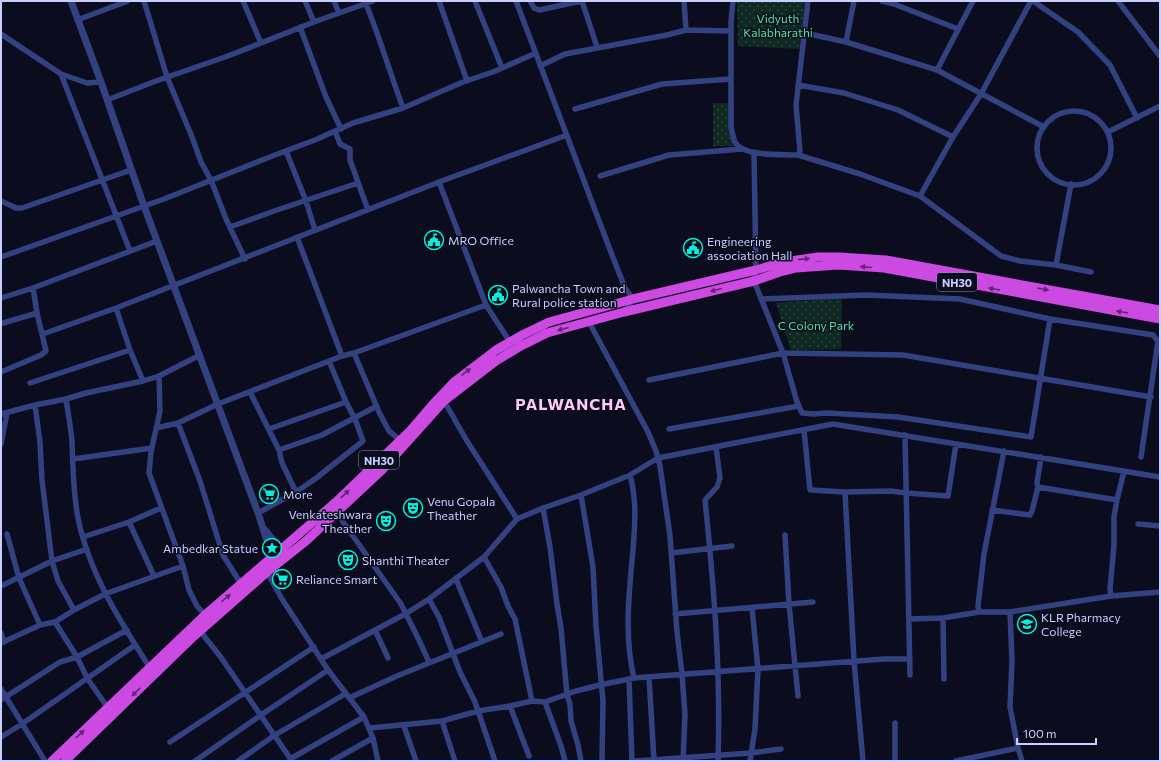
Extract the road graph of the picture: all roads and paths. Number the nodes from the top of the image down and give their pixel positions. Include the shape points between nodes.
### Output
1 (71, 1) edge
2 (128, 1) edge
3 (144, 1) edge
4 (243, 1) edge
5 (305, 1) edge
6 (334, 1) edge
7 (373, 1) edge
8 (439, 1) edge
9 (475, 1) edge
10 (516, 1) edge
11 (530, 1) edge
12 (581, 1) edge
13 (684, 1) edge
14 (733, 1) edge
15 (808, 1) edge
16 (854, 1) edge
17 (882, 1) edge
18 (973, 1) edge
19 (1032, 1) edge
20 (1118, 1) edge
21 (366, 4) junction
22 (339, 13) junction
23 (77, 20) junction
24 (314, 22) junction
25 (300, 28) junction
26 (958, 29) junction
27 (686, 30) junction
28 (731, 31) junction
29 (805, 33) junction
30 (1, 34) edge
31 (846, 42) junction
32 (261, 43) junction
33 (597, 48) junction
34 (536, 53) junction
35 (1160, 56) edge
36 (540, 66) junction
37 (502, 68) junction
38 (937, 70) junction
39 (62, 74) junction
40 (167, 77) junction
41 (731, 79) junction
42 (467, 81) junction
43 (101, 82) junction
44 (798, 85) junction
45 (981, 94) junction
46 (107, 100) junction
47 (1160, 106) edge
48 (403, 108) junction
49 (575, 109) dead end
50 (1137, 118) junction
51 (1044, 127) junction
52 (338, 130) junction
53 (1108, 132) junction
54 (567, 135) junction
55 (953, 137) junction
56 (742, 149) junction
57 (286, 150) junction
58 (754, 152) junction
59 (798, 155) junction
60 (131, 170) junction
61 (600, 176) dead end
62 (211, 180) junction
63 (102, 181) junction
64 (439, 182) junction
65 (358, 183) junction
66 (1071, 184) junction
67 (920, 196) junction
68 (1, 201) edge
69 (306, 201) junction
70 (144, 206) junction
71 (368, 210) junction
72 (117, 217) junction
73 (230, 227) junction
74 (315, 230) junction
75 (297, 237) junction
76 (157, 240) junction
77 (130, 251) junction
78 (1, 257) edge
79 (245, 259) junction
80 (1056, 265) junction
81 (756, 270) junction
82 (1091, 272) dead end
83 (754, 281) junction
84 (174, 286) junction
85 (33, 288) junction
86 (1, 298) edge
87 (633, 299) junction
88 (761, 299) junction
89 (486, 305) junction
90 (116, 308) junction
91 (1160, 310) edge
92 (624, 312) junction
93 (37, 313) junction
94 (1050, 319) junction
95 (1160, 319) edge
96 (589, 322) junction
97 (3, 323) dead end
98 (43, 334) junction
99 (510, 342) junction
100 (130, 350) junction
101 (354, 353) junction
102 (783, 353) junction
103 (200, 355) junction
104 (342, 356) junction
105 (503, 356) junction
106 (329, 361) junction
107 (1, 372) edge
108 (159, 376) junction
109 (1040, 378) junction
110 (649, 380) dead end
111 (143, 381) junction
112 (30, 383) dead end
113 (250, 392) junction
114 (1151, 397) junction
115 (66, 399) junction
116 (444, 401) junction
117 (346, 402) junction
118 (218, 404) junction
119 (35, 405) junction
120 (377, 406) junction
121 (799, 406) junction
122 (4, 413) edge
123 (355, 419) junction
124 (178, 422) junction
125 (156, 428) junction
126 (269, 429) junction
127 (669, 429) dead end
128 (804, 430) junction
129 (905, 435) junction
130 (400, 440) junction
131 (1, 444) edge
132 (956, 444) junction
133 (716, 447) junction
134 (152, 448) junction
135 (279, 450) junction
136 (1004, 451) junction
137 (1041, 457) junction
138 (1141, 457) dead end
139 (658, 458) junction
140 (73, 459) junction
141 (1124, 471) junction
142 (630, 475) junction
143 (1160, 477) edge
144 (1038, 487) junction
145 (296, 492) junction
146 (845, 492) junction
147 (906, 493) junction
148 (581, 495) junction
149 (1116, 500) junction
150 (161, 508) junction
151 (542, 508) junction
152 (992, 510) junction
153 (336, 512) junction
154 (258, 513) junction
155 (518, 519) junction
156 (128, 522) junction
157 (1138, 524) dead end
158 (1160, 526) edge
159 (262, 527) junction
160 (7, 534) dead end
161 (785, 535) dead end
162 (83, 537) junction
163 (732, 546) dead end
164 (87, 549) junction
165 (280, 549) junction
166 (295, 550) junction
167 (710, 550) junction
168 (671, 553) junction
169 (272, 556) junction
170 (484, 556) junction
171 (52, 561) junction
172 (277, 565) junction
173 (183, 566) junction
174 (266, 572) junction
175 (154, 576) junction
176 (19, 578) junction
177 (456, 579) junction
178 (241, 584) junction
179 (1, 586) edge
180 (1160, 592) edge
181 (105, 594) junction
182 (1111, 596) junction
183 (429, 598) junction
184 (813, 602) dead end
185 (789, 604) junction
186 (752, 608) junction
187 (74, 610) junction
188 (716, 611) junction
189 (979, 612) junction
190 (1010, 612) junction
191 (407, 613) junction
192 (675, 614) junction
193 (205, 615) junction
194 (943, 618) junction
195 (909, 619) junction
196 (55, 622) junction
197 (40, 625) junction
198 (127, 630) junction
199 (375, 630) junction
200 (200, 631) junction
201 (1, 633) edge
202 (500, 634) dead end
203 (3, 642) edge
204 (482, 642) junction
205 (135, 645) junction
206 (314, 647) junction
207 (453, 653) junction
208 (77, 656) junction
209 (388, 658) dead end
210 (321, 659) junction
211 (910, 659) junction
212 (854, 661) junction
213 (429, 662) junction
214 (796, 666) junction
215 (150, 668) junction
216 (758, 669) junction
217 (328, 670) junction
218 (718, 672) junction
219 (682, 674) junction
220 (910, 675) dead end
221 (649, 677) junction
222 (87, 678) junction
223 (632, 679) junction
224 (944, 679) dead end
225 (600, 685) junction
226 (1, 689) edge
227 (245, 692) junction
228 (567, 695) junction
229 (347, 696) junction
230 (798, 696) dead end
231 (3, 698) edge
232 (532, 701) junction
233 (545, 702) junction
234 (510, 706) junction
235 (108, 708) junction
236 (478, 710) junction
237 (261, 715) junction
238 (364, 717) junction
239 (442, 721) junction
240 (895, 723) dead end
241 (22, 724) junction
242 (404, 726) junction
243 (370, 728) junction
244 (275, 735) junction
245 (1, 737) edge
246 (373, 738) junction
247 (170, 742) dead end
248 (1018, 748) junction
249 (781, 749) dead end
250 (752, 753) junction
251 (529, 756) dead end
252 (718, 758) edge
253 (202, 759) edge
254 (684, 759) edge
255 (291, 760) edge
256 (654, 760) edge
257 (44, 761) edge
258 (52, 761) edge
259 (65, 761) edge
260 (196, 761) edge
261 (238, 761) edge
262 (332, 761) edge
263 (378, 761) edge
264 (416, 761) edge
265 (455, 761) edge
266 (495, 761) edge
267 (565, 761) edge
268 (580, 761) edge
269 (602, 761) edge
270 (632, 761) edge
271 (636, 761) edge
272 (750, 761) edge
273 (863, 761) edge
274 (895, 761) edge
275 (956, 761) edge
276 (1022, 761) edge

1 - 23 street
2 - 23 street
3 - 40 street
4 - 32 street
5 - 24 street
6 - 22 street
7 - 21 street
8 - 42 street
9 - 37 street
10 - 34 street
11 - 12 street via 534,8 539,10
12 - 33 street
13 - 27 street
14 - 28 street
15 - 29 street
16 - 31 street
17 - 26 street
18 - 26 street
19 - 45 street
19 - 50 street via 1078,32 1110,65
20 - 35 street
21 - 22 street
21 - 48 street
22 - 24 street
23 - 43 street
24 - 25 street
25 - 32 street
25 - 52 street
26 - 38 street
27 - 28 street
27 - 33 street
28 - 41 street
29 - 31 street
29 - 44 street
30 - 39 street
31 - 38 street
32 - 40 street
33 - 36 street via 565,54
34 - 36 street
34 - 37 street
36 - 54 street
37 - 42 street
38 - 45 street
39 - 43 street via 87,83
39 - 63 street
40 - 46 street
40 - 62 street via 201,162
41 - 49 street via 662,84
41 - 56 street via 731,127 736,142
42 - 48 street
43 - 46 street
44 - 55 street via 844,93 898,110
44 - 59 street
45 - 51 street
45 - 55 street
46 - 60 street
47 - 50 street
48 - 52 street
50 - 53 street
51 - 53 street via 1061,113 1078,111 1093,116
51 - 66 street via 1037,147 1041,163 1051,176
52 - 57 street
52 - 65 street via 340,144 350,149 350,160
53 - 66 street via 1111,148 1110,159 1105,169 1088,182
54 - 64 street
54 - 87 street via 625,288
55 - 67 street
56 - 58 street
56 - 61 street via 669,155
57 - 62 street
57 - 69 street
58 - 59 street
58 - 81 street
59 - 67 street
60 - 63 street
60 - 70 street
62 - 70 street
62 - 73 street
63 - 68 street via 22,208
63 - 72 street
64 - 71 street
64 - 89 street
65 - 69 street
65 - 71 street
66 - 80 street
67 - 80 street via 1001,256
69 - 73 street
69 - 74 street
70 - 72 street
70 - 76 street
71 - 74 street
72 - 77 street
72 - 78 street
73 - 79 street
74 - 75 street
75 - 79 street
75 - 104 street
76 - 77 street
76 - 84 street
77 - 85 street
79 - 84 street
80 - 82 street
81 - 83 street
81 - 87 highway, NH30
81 -> 91 highway, NH30 via 782,262 818,257 886,260
83 - 88 street
83 -> 92 highway, NH30
95 -> 83 highway, NH30 via 884,268 838,265 796,268
84 - 90 street
84 - 103 street
85 - 86 street
85 - 93 street
87 - 92 street
87 - 99 highway, NH30 via 549,322
88 - 94 street via 866,295 960,299
88 - 102 street
89 - 99 street
89 - 101 street
90 - 98 street
90 - 100 street
92 - 96 highway, NH30
93 - 97 street
93 - 98 street
94 - 109 street
94 - 114 street via 1153,335 1158,341
96 -> 105 highway, NH30 via 547,333
96 - 139 street via 648,432
98 - 107 street via 46,351 44,353
99 - 105 street
130 -> 99 highway, NH30 via 454,382
100 - 111 street
100 - 112 street
101 - 104 street
101 - 120 street
102 - 109 street via 903,355
102 - 110 street
102 - 121 street
103 - 108 street
103 - 118 street
104 - 106 street
105 - 116 highway, NH30
106 - 113 street
106 - 117 street
108 - 111 street
108 - 125 street via 160,410
109 - 114 street
109 - 121 street via 1030,437 898,417 802,413
111 - 115 street
113 - 118 street
113 - 126 street
114 - 138 street
115 - 119 street
115 - 140 street
116 - 153 highway, NH30 via 382,470
116 - 155 street
117 - 123 street
117 - 126 street
118 - 124 street
118 - 154 street
119 - 122 street
119 - 171 street
120 - 123 street
120 - 130 street via 389,431
121 - 127 street
122 - 131 street
123 - 135 street via 322,435
123 - 145 street via 363,441
124 - 125 street
124 - 178 street via 223,555
125 - 134 street
126 - 135 street
128 - 129 street via 833,424
128 - 133 street
128 - 146 street via 810,490
129 - 132 street
129 - 147 street
165 -> 130 highway, NH30 via 336,502
132 - 136 street
132 - 147 street via 948,496
133 - 139 street
133 - 167 street via 720,478 717,488 705,500
134 - 140 street
134 - 150 street via 149,473
135 - 145 street via 282,463
136 - 137 street
136 - 152 street
137 - 141 street
137 - 144 street
139 - 142 street
139 - 168 street
140 - 162 street via 78,517
141 - 143 street
141 - 149 street
142 - 148 street
142 - 223 street via 635,504 629,637
144 - 149 street
144 - 152 street via 1030,515
145 - 154 street
146 - 147 street
146 - 212 street
147 - 195 street
148 - 151 street
148 - 225 street via 592,567
149 - 182 street
150 - 156 street
150 - 173 street
151 - 155 street
151 - 228 street via 561,628
152 - 189 street via 984,554
153 - 166 highway, NH30
153 - 191 street
154 - 159 street
155 - 170 street
156 - 162 street
156 - 175 street
157 - 158 street
159 - 165 street
159 - 169 street
160 - 176 street
161 - 185 street
162 - 164 street
163 - 167 street
164 - 171 street
164 - 181 street
165 - 166 street
165 - 169 highway, NH30
166 - 172 highway, NH30
167 - 168 street
167 - 188 street
168 - 192 street
169 - 172 street
169 - 178 highway, NH30
170 - 177 street
170 - 232 street via 515,619
171 - 176 street
171 - 187 street via 58,581
172 - 174 highway, NH30
173 - 175 street
173 - 193 street via 189,590
174 - 200 highway, NH30
174 - 206 street
175 - 181 street
176 - 179 street
176 - 197 street
177 - 183 street
177 - 204 street
193 -> 178 highway, NH30
180 - 182 street
181 - 187 street
181 - 198 street
182 - 190 street
183 - 191 street
183 - 207 street
184 - 185 street
185 - 186 street
185 - 214 street
186 - 188 street
186 - 216 street
187 - 196 street
188 - 192 street
188 - 218 street
189 - 190 street
189 - 194 street
190 - 248 street via 1010,707
191 - 199 street
191 - 213 street
192 - 219 street
193 - 215 highway, NH30
194 - 195 street
194 - 224 street
195 - 211 street
196 - 197 street
196 - 208 street
197 - 203 street
198 - 205 street
198 - 208 street
199 - 209 street
199 - 210 street
200 - 227 street
200 -> 259 highway, NH30
201 - 203 street
202 - 204 street
204 - 207 street
205 - 215 street
205 - 222 street
206 - 210 street
206 - 227 street
207 - 213 street
207 - 236 street
208 - 222 street
208 - 231 street via 60,662
210 - 217 street
211 - 212 street
211 - 220 street
212 - 214 street
212 - 273 street
213 - 229 street
214 - 216 street
214 - 230 street
215 - 235 highway, NH30
216 - 218 street
216 - 250 street
217 - 229 street
217 - 237 street
218 - 219 street
218 - 252 street
219 - 221 street
219 - 254 street via 685,715
221 - 223 street
221 - 256 street
222 - 235 street
222 - 241 street
223 - 225 street
223 - 270 street
225 - 228 street
225 - 269 street via 603,701
226 - 231 street
227 - 237 street
227 - 247 street
228 - 233 street
228 - 268 street
229 - 238 street
229 - 244 street
231 - 241 street
232 - 233 street
232 - 234 street
233 - 267 street
234 - 236 street
234 - 251 street
258 -> 235 highway, NH30
236 - 239 street
236 - 266 street
237 - 244 street
237 - 253 street
238 - 243 street
238 - 255 street
239 - 242 street
239 - 265 street
240 - 274 street
241 - 245 street
241 - 257 street
242 - 243 street
242 - 264 street
243 - 246 street
244 - 255 street
244 - 261 street
246 - 262 street
246 - 263 street
248 - 275 street
248 - 276 street
249 - 250 street
250 - 252 street
250 - 272 street
252 - 254 street
253 - 260 street
254 - 256 street
256 - 271 street

